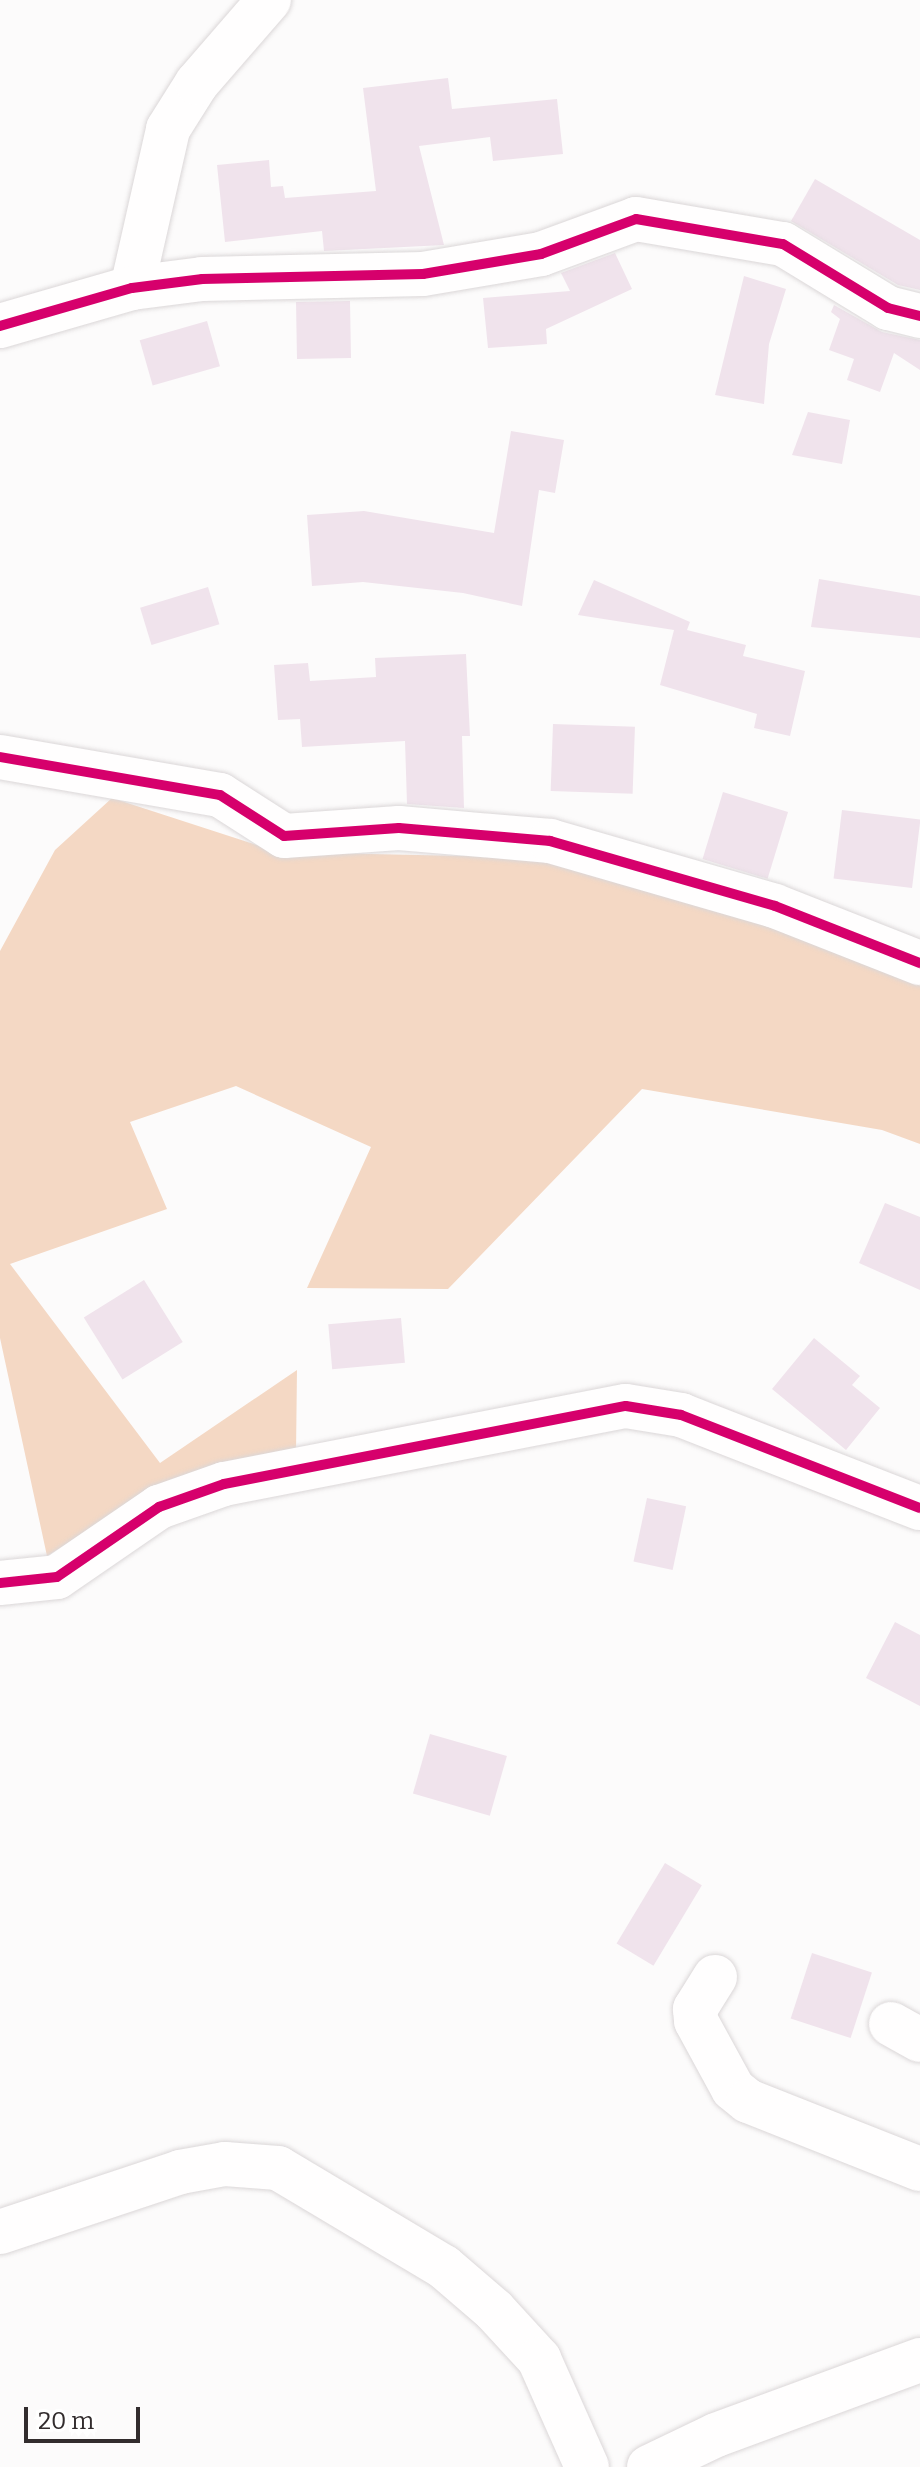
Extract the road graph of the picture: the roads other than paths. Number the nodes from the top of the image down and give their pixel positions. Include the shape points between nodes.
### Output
1 (266, 0) edge
2 (132, 288) junction
3 (920, 316) edge
4 (0, 326) edge
5 (0, 757) edge
6 (920, 963) edge
7 (920, 1508) edge
8 (0, 1583) edge
9 (715, 1977) dead end
10 (920, 2169) edge
11 (0, 2232) edge
12 (920, 2360) edge
13 (587, 2467) edge
14 (649, 2467) edge

1 - 2 street via 168,129
2 - 3 street via 272,275 423,274 541,254 636,219 783,244 888,308
2 - 4 street
5 - 6 street via 220,795 284,836 399,828 550,841 775,906
7 - 8 street via 681,1415 626,1406 224,1484 159,1507 57,1577
9 - 10 street via 695,2009 696,2021 733,2089 748,2101
11 - 13 street via 180,2172 225,2164 278,2168 444,2267 494,2310 539,2359
12 - 14 street via 716,2435

